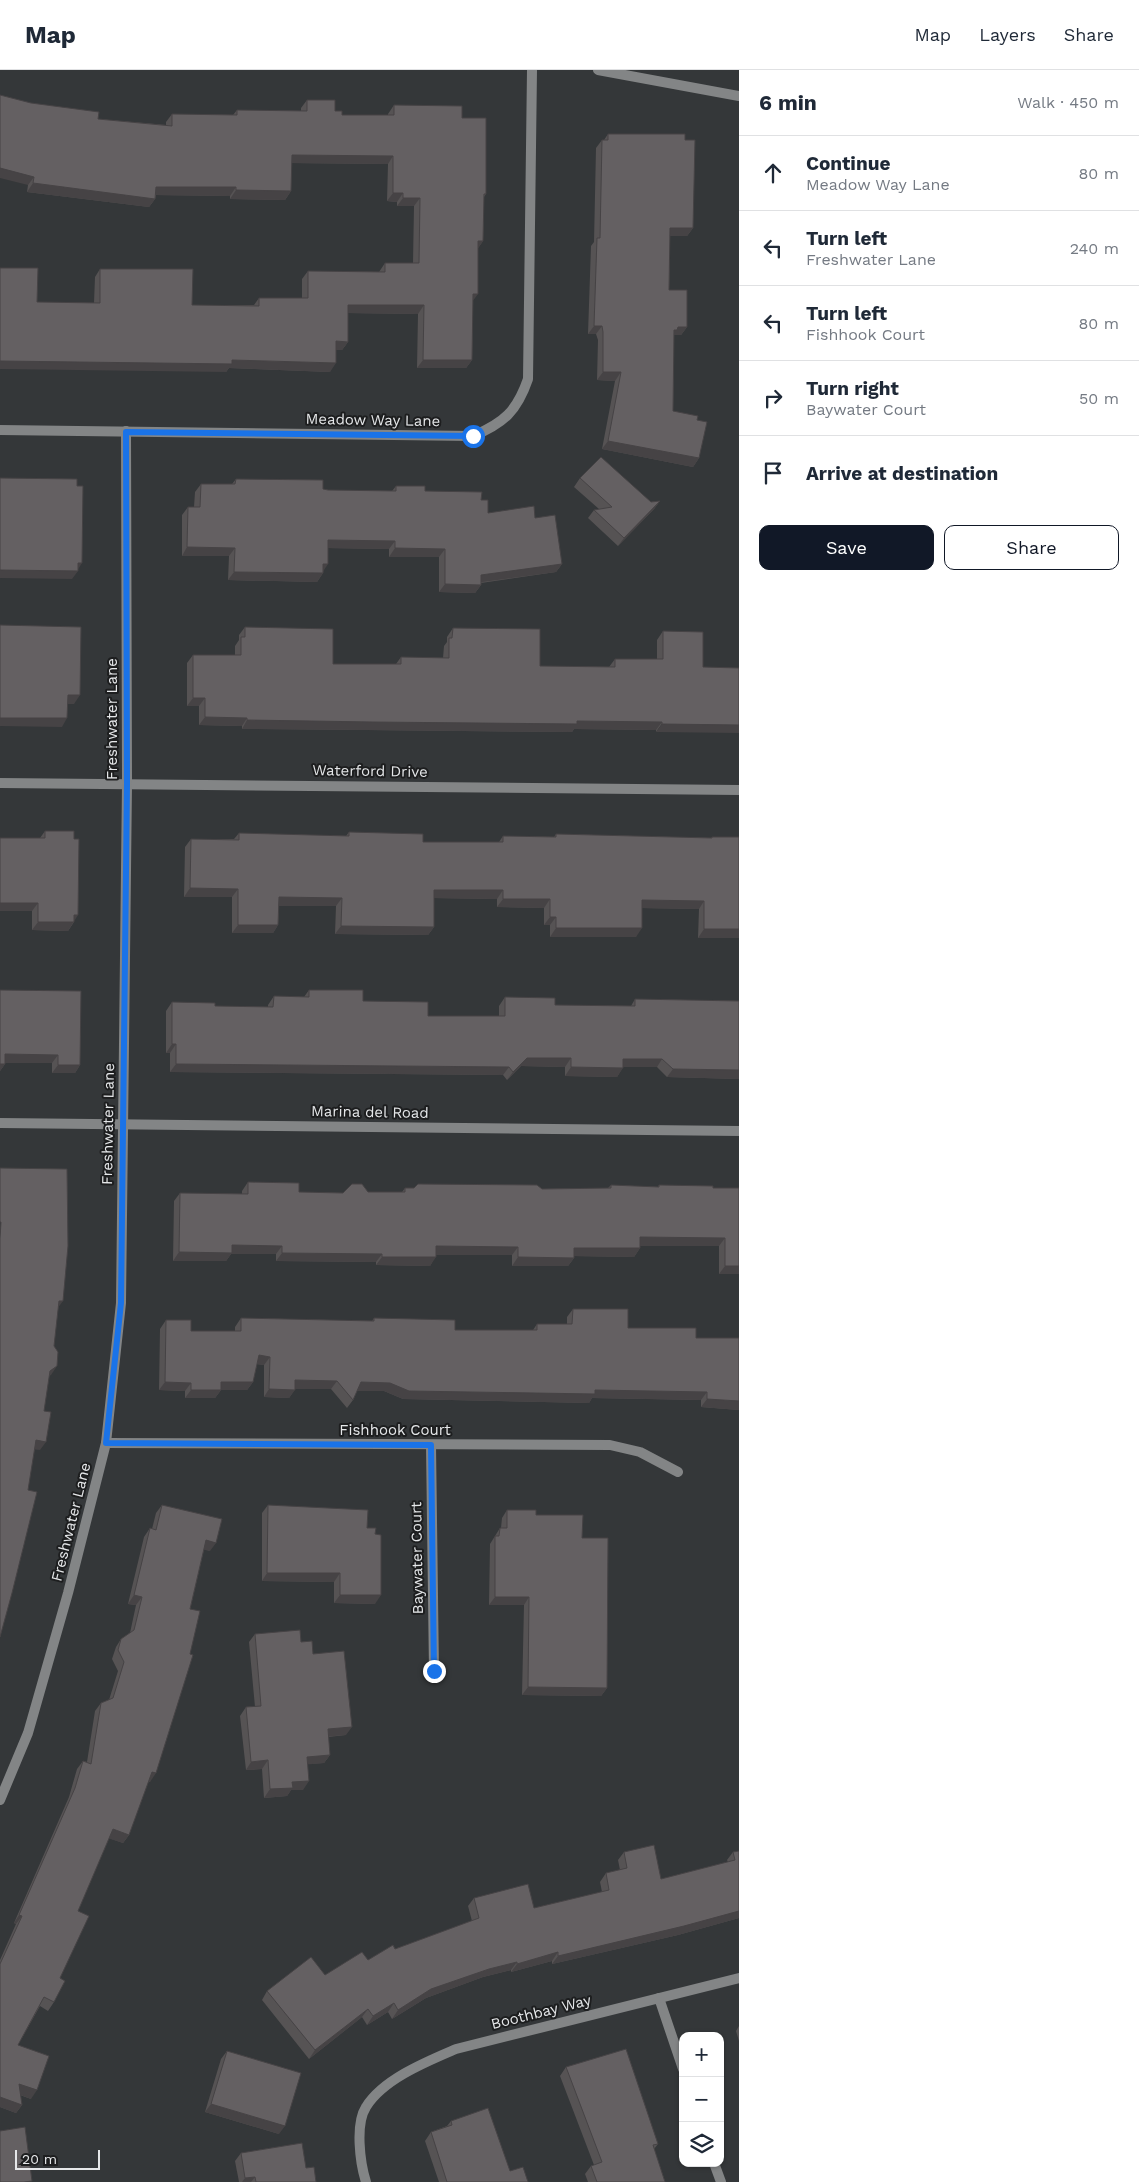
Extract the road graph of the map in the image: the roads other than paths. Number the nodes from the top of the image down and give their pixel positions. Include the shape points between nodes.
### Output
1 (532, 70) edge
2 (598, 70) edge
3 (739, 96) edge
4 (0, 430) edge
5 (126, 432) junction
6 (0, 783) edge
7 (127, 784) junction
8 (739, 790) edge
9 (0, 1123) edge
10 (124, 1124) junction
11 (739, 1131) edge
12 (106, 1443) junction
13 (431, 1445) junction
14 (678, 1472) dead end
15 (434, 1671) dead end
16 (0, 1800) edge
17 (739, 1978) edge
18 (659, 1998) junction
19 (679, 2057) edge
20 (715, 2167) edge
21 (366, 2182) edge
22 (721, 2182) edge

1 - 5 street, Meadow Way Lane via 528,379 520,401 494,428 473,436
2 - 3 street
4 - 5 street, Meadow Way Lane
5 - 7 street, Freshwater Lane
6 - 7 street, Waterford Drive
7 - 8 street, Waterford Drive
7 - 10 street, Freshwater Lane
9 - 10 street, Marina del Road
10 - 11 street, Marina del Road
10 - 12 street, Freshwater Lane via 121,1303
12 - 13 street, Fishhook Court
12 - 16 street, Freshwater Lane via 28,1733
13 - 14 street, Fishhook Court via 610,1445 640,1452
13 - 15 street, Baywater Court
17 - 18 street, Boothbay Way
18 - 19 street
18 - 21 street, Boothbay Way via 456,2049 414,2068 384,2089 366,2107 360,2134 361,2166
20 - 22 street

